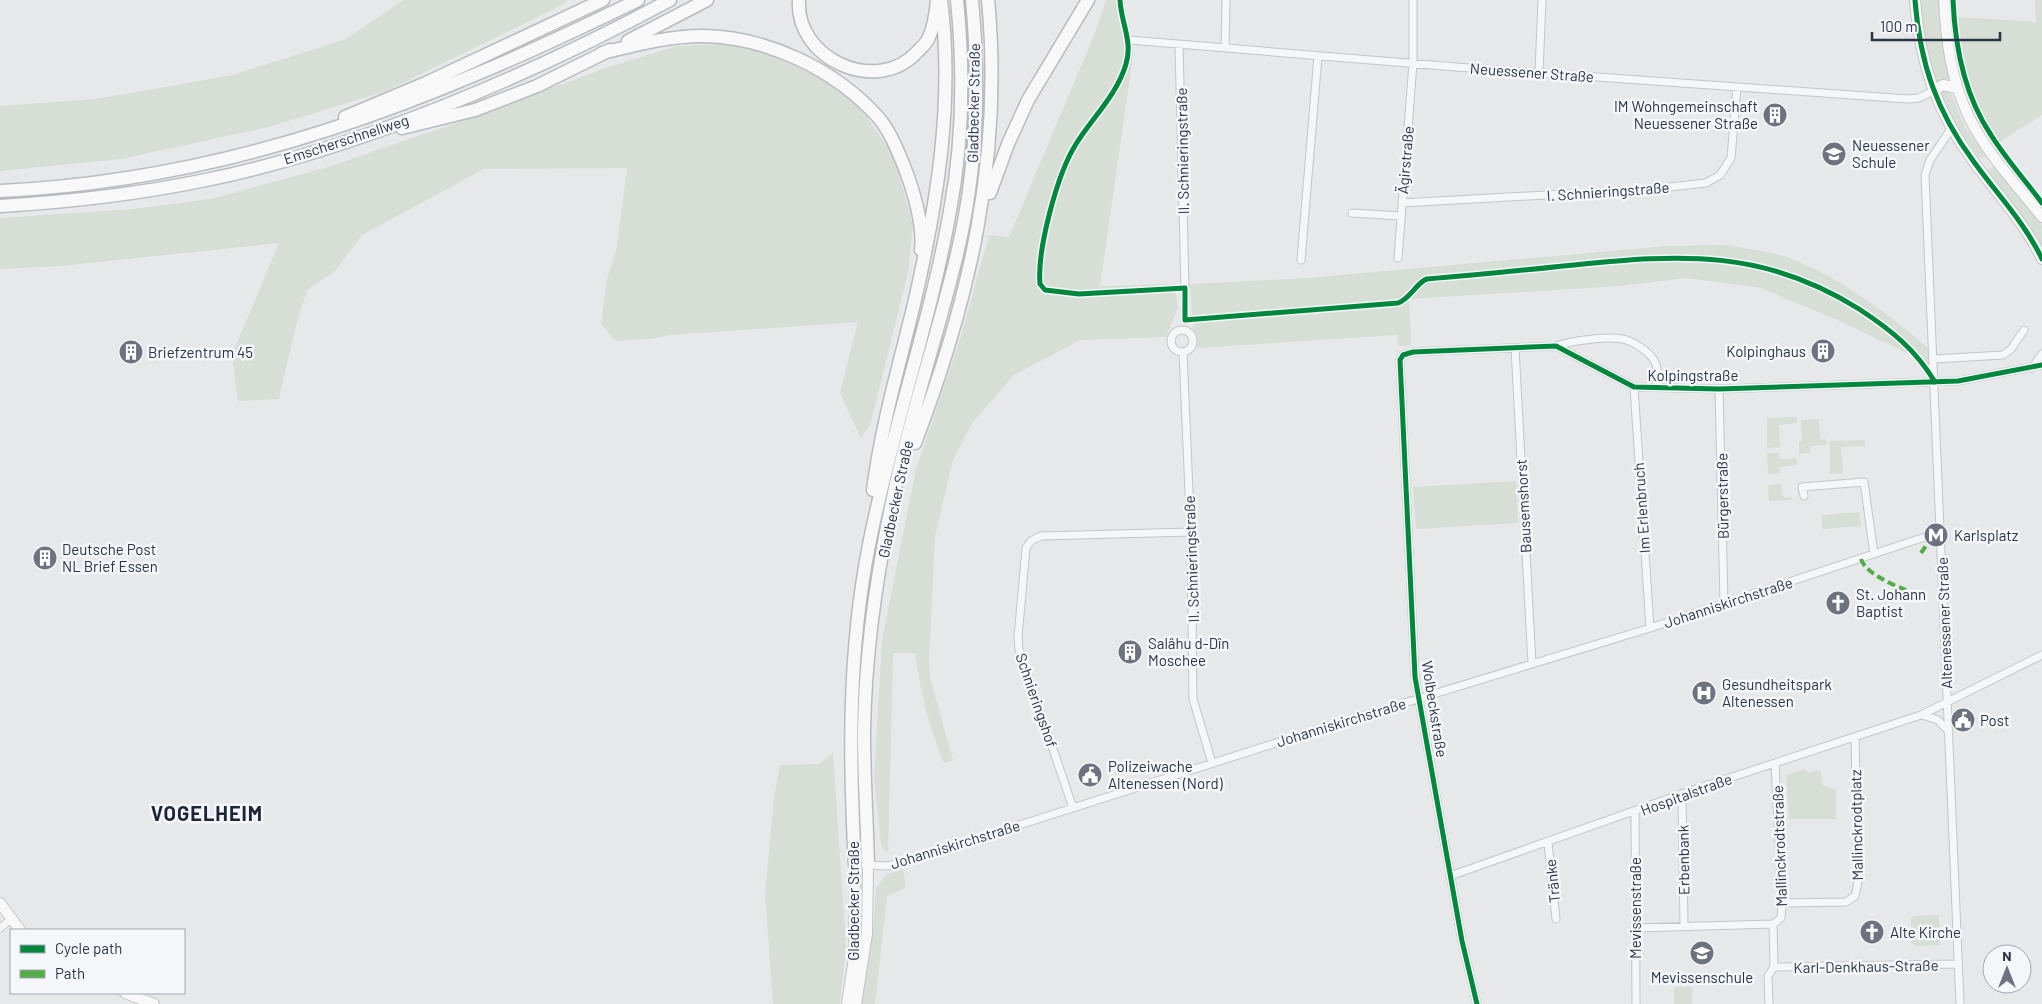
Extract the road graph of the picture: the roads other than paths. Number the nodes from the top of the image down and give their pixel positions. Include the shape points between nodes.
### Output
1 (590, 0) edge
2 (602, 0) edge
3 (638, 0) edge
4 (670, 0) edge
5 (707, 0) edge
6 (799, 0) edge
7 (937, 0) edge
8 (942, 0) edge
9 (957, 0) edge
10 (972, 0) edge
11 (988, 0) edge
12 (1088, 0) edge
13 (1226, 0) edge
14 (1413, 0) edge
15 (1542, 0) edge
16 (1916, 0) edge
17 (1944, 0) edge
18 (568, 17) junction
19 (1129, 40) dead end
20 (1179, 45) junction
21 (1225, 48) junction
22 (602, 53) junction
23 (1318, 56) junction
24 (1413, 63) junction
25 (1539, 72) junction
26 (1737, 87) junction
27 (1957, 88) junction
28 (1933, 91) junction
29 (1951, 129) junction
30 (349, 140) junction
31 (250, 154) junction
32 (1995, 157) junction
33 (1974, 162) junction
34 (0, 191) edge
35 (1402, 203) junction
36 (0, 206) edge
37 (1352, 213) dead end
38 (1401, 216) junction
39 (2042, 217) edge
40 (980, 221) junction
41 (1398, 258) dead end
42 (2042, 259) edge
43 (1301, 260) dead end
44 (1185, 288) dead end
45 (914, 305) junction
46 (2024, 330) dead end
47 (1556, 346) junction
48 (1515, 348) junction
49 (1182, 352) dead end
50 (2042, 354) edge
51 (1403, 355) joint
52 (1934, 358) junction
53 (2042, 366) edge
54 (2032, 368) junction
55 (1935, 382) junction
56 (1634, 387) junction
57 (1657, 387) junction
58 (1719, 389) junction
59 (894, 491) junction
60 (1804, 496) dead end
61 (1191, 532) junction
62 (1940, 532) junction
63 (869, 546) junction
64 (1874, 554) junction
65 (1724, 604) junction
66 (1650, 628) junction
67 (2042, 655) edge
68 (1532, 664) junction
69 (1418, 698) junction
70 (1948, 703) junction
71 (1921, 715) junction
72 (1949, 732) junction
73 (1854, 738) junction
74 (1212, 763) junction
75 (1775, 764) junction
76 (1682, 794) junction
77 (1073, 808) junction
78 (1635, 812) junction
79 (1548, 843) junction
80 (855, 865) junction
81 (868, 865) junction
82 (1450, 876) junction
83 (0, 903) edge
84 (1782, 903) junction
85 (11, 919) junction
86 (1556, 919) dead end
87 (1774, 924) junction
88 (1684, 927) junction
89 (0, 928) edge
90 (1636, 928) junction
91 (19, 929) edge
92 (1958, 964) junction
93 (1774, 967) junction
94 (128, 994) edge
95 (154, 1004) edge
96 (848, 1004) edge
97 (856, 1004) edge
98 (1477, 1004) edge
99 (1636, 1004) edge
100 (1769, 1004) edge
101 (1960, 1004) edge

1 - 18 highway
2 - 18 highway
3 - 31 highway, Emscherschnellweg via 453,86 344,126
4 - 30 highway, Emscherschnellweg via 538,65
5 - 22 highway
6 - 7 highway via 803,23 811,40 824,55 850,68 878,72 897,68 914,56 929,39
8 - 45 highway via 946,57 944,133 935,206
9 - 63 highway, Gladbecker Straße via 961,96 951,209
10 - 59 highway, Gladbecker Straße via 976,95 966,211 958,253
11 - 40 highway via 992,96
12 - 40 highway via 1028,100
13 - 21 street
14 - 24 street, Ägirstraße
15 - 25 street
16 - 28 main road via 1922,51
17 - 27 main road
18 - 31 highway via 426,83
19 - 20 street, Neuessener Straße
20 - 21 street, Neuessener Straße
20 - 44 street, II. Schnieringstraße
21 - 23 street, Neuessener Straße
22 - 30 highway via 537,86 475,110
22 - 45 highway via 670,38 729,38 760,44 805,62 843,86 878,116 908,176 916,204 921,245
23 - 24 street, Neuessener Straße
23 - 43 street
24 - 25 street, Neuessener Straße
24 - 35 street, Ägirstraße
25 - 26 street, Neuessener Straße
26 - 28 street, Neuessener Straße via 1908,99
26 - 35 street, I. Schnieringstraße via 1731,158 1720,175 1706,183
27 - 28 main road via 1943,84
27 - 32 main road via 1968,116
28 - 29 main road
29 - 33 main road
29 - 52 street, Altenessener Straße via 1930,160 1925,174
30 - 36 highway, Emscherschnellweg via 207,180 98,198
31 - 34 highway, Emscherschnellweg via 97,184
32 - 33 main road
32 - 39 main road
33 - 42 main road via 2020,222
35 - 38 street, Ägirstraße
37 - 38 street
38 - 41 street, Ägirstraße
40 - 59 highway via 959,311 915,441
45 - 63 highway via 882,436 873,488
46 - 52 street via 2003,355
47 - 48 street, Kolpingstraße
47 - 56 street, Kolpingstraße
47 - 57 street, Kolpingstraße via 1568,341 1622,339 1634,343 1654,360 1658,371
48 - 51 street, Kolpingstraße
48 - 68 street, Bausemshorst
49 - 61 street, II. Schnieringstraße
50 - 54 street
51 - 69 street, Wolbeckstraße via 1400,360 1414,677
52 - 55 street, Altenessener Straße
53 - 54 street, Kolpingstraße
54 - 55 street, Kolpingstraße via 1975,379
55 - 58 street, Kolpingstraße
55 - 62 street, Altenessener Straße
56 - 57 street, Kolpingstraße
56 - 66 street, Im Erlenbruch
57 - 58 street, Kolpingstraße
58 - 65 street, Bürgerstraße
59 - 81 highway, Gladbecker Straße via 876,594 867,682 864,730
60 - 64 street via 1802,487 1864,482
61 - 74 street, II. Schnieringstraße via 1193,699
61 - 77 street, Schnieringshof via 1041,536 1026,548 1019,648
62 - 64 street, Johanniskirchstraße
62 - 70 street, Altenessener Straße
63 - 80 highway, Gladbecker Straße via 860,600 852,691 851,787
64 - 65 street, Johanniskirchstraße
65 - 66 street, Johanniskirchstraße
66 - 68 street, Johanniskirchstraße
67 - 70 street, Hospitalstraße
68 - 69 street, Johanniskirchstraße
69 - 74 street, Johanniskirchstraße
69 - 82 street, Wolbeckstraße
70 - 71 street, Hospitalstraße
70 - 72 street, Altenessener Straße
71 - 72 street via 1938,720
71 - 73 street, Hospitalstraße
72 - 92 street, Altenessener Straße
73 - 75 street, Hospitalstraße
73 - 84 street, Mallinckrodtplatz via 1856,896 1846,902
74 - 77 street, Johanniskirchstraße
75 - 76 street, Hospitalstraße
75 - 84 street, Mallinckrodtstraße
76 - 78 street, Hospitalstraße
76 - 88 street, Erbenbank
77 - 81 street, Johanniskirchstraße via 904,862 887,866
78 - 79 street, Hospitalstraße
78 - 90 street, Mevissenstraße
79 - 82 street, Hospitalstraße
79 - 86 street, Tränke
80 - 81 street, Johanniskirchstraße
80 - 96 main road, Gladbecker Straße via 854,958
81 - 97 main road, Gladbecker Straße via 867,934
82 - 98 street, Wolbeckstraße
83 - 85 main road
84 - 87 street, Mallinckrodtstraße via 1781,918
85 - 89 street
85 - 91 main road
87 - 88 street, Mallinckrodtstraße
87 - 93 street, Mallinckrodtstraße
88 - 90 street, Mallinckrodtstraße
90 - 99 street, Mevissenstraße
92 - 93 street, Karl-Denkhaus-Straße
92 - 101 street, Altenessener Straße
93 - 100 street, Mallinckrodtstraße via 1768,976
94 - 95 main road

